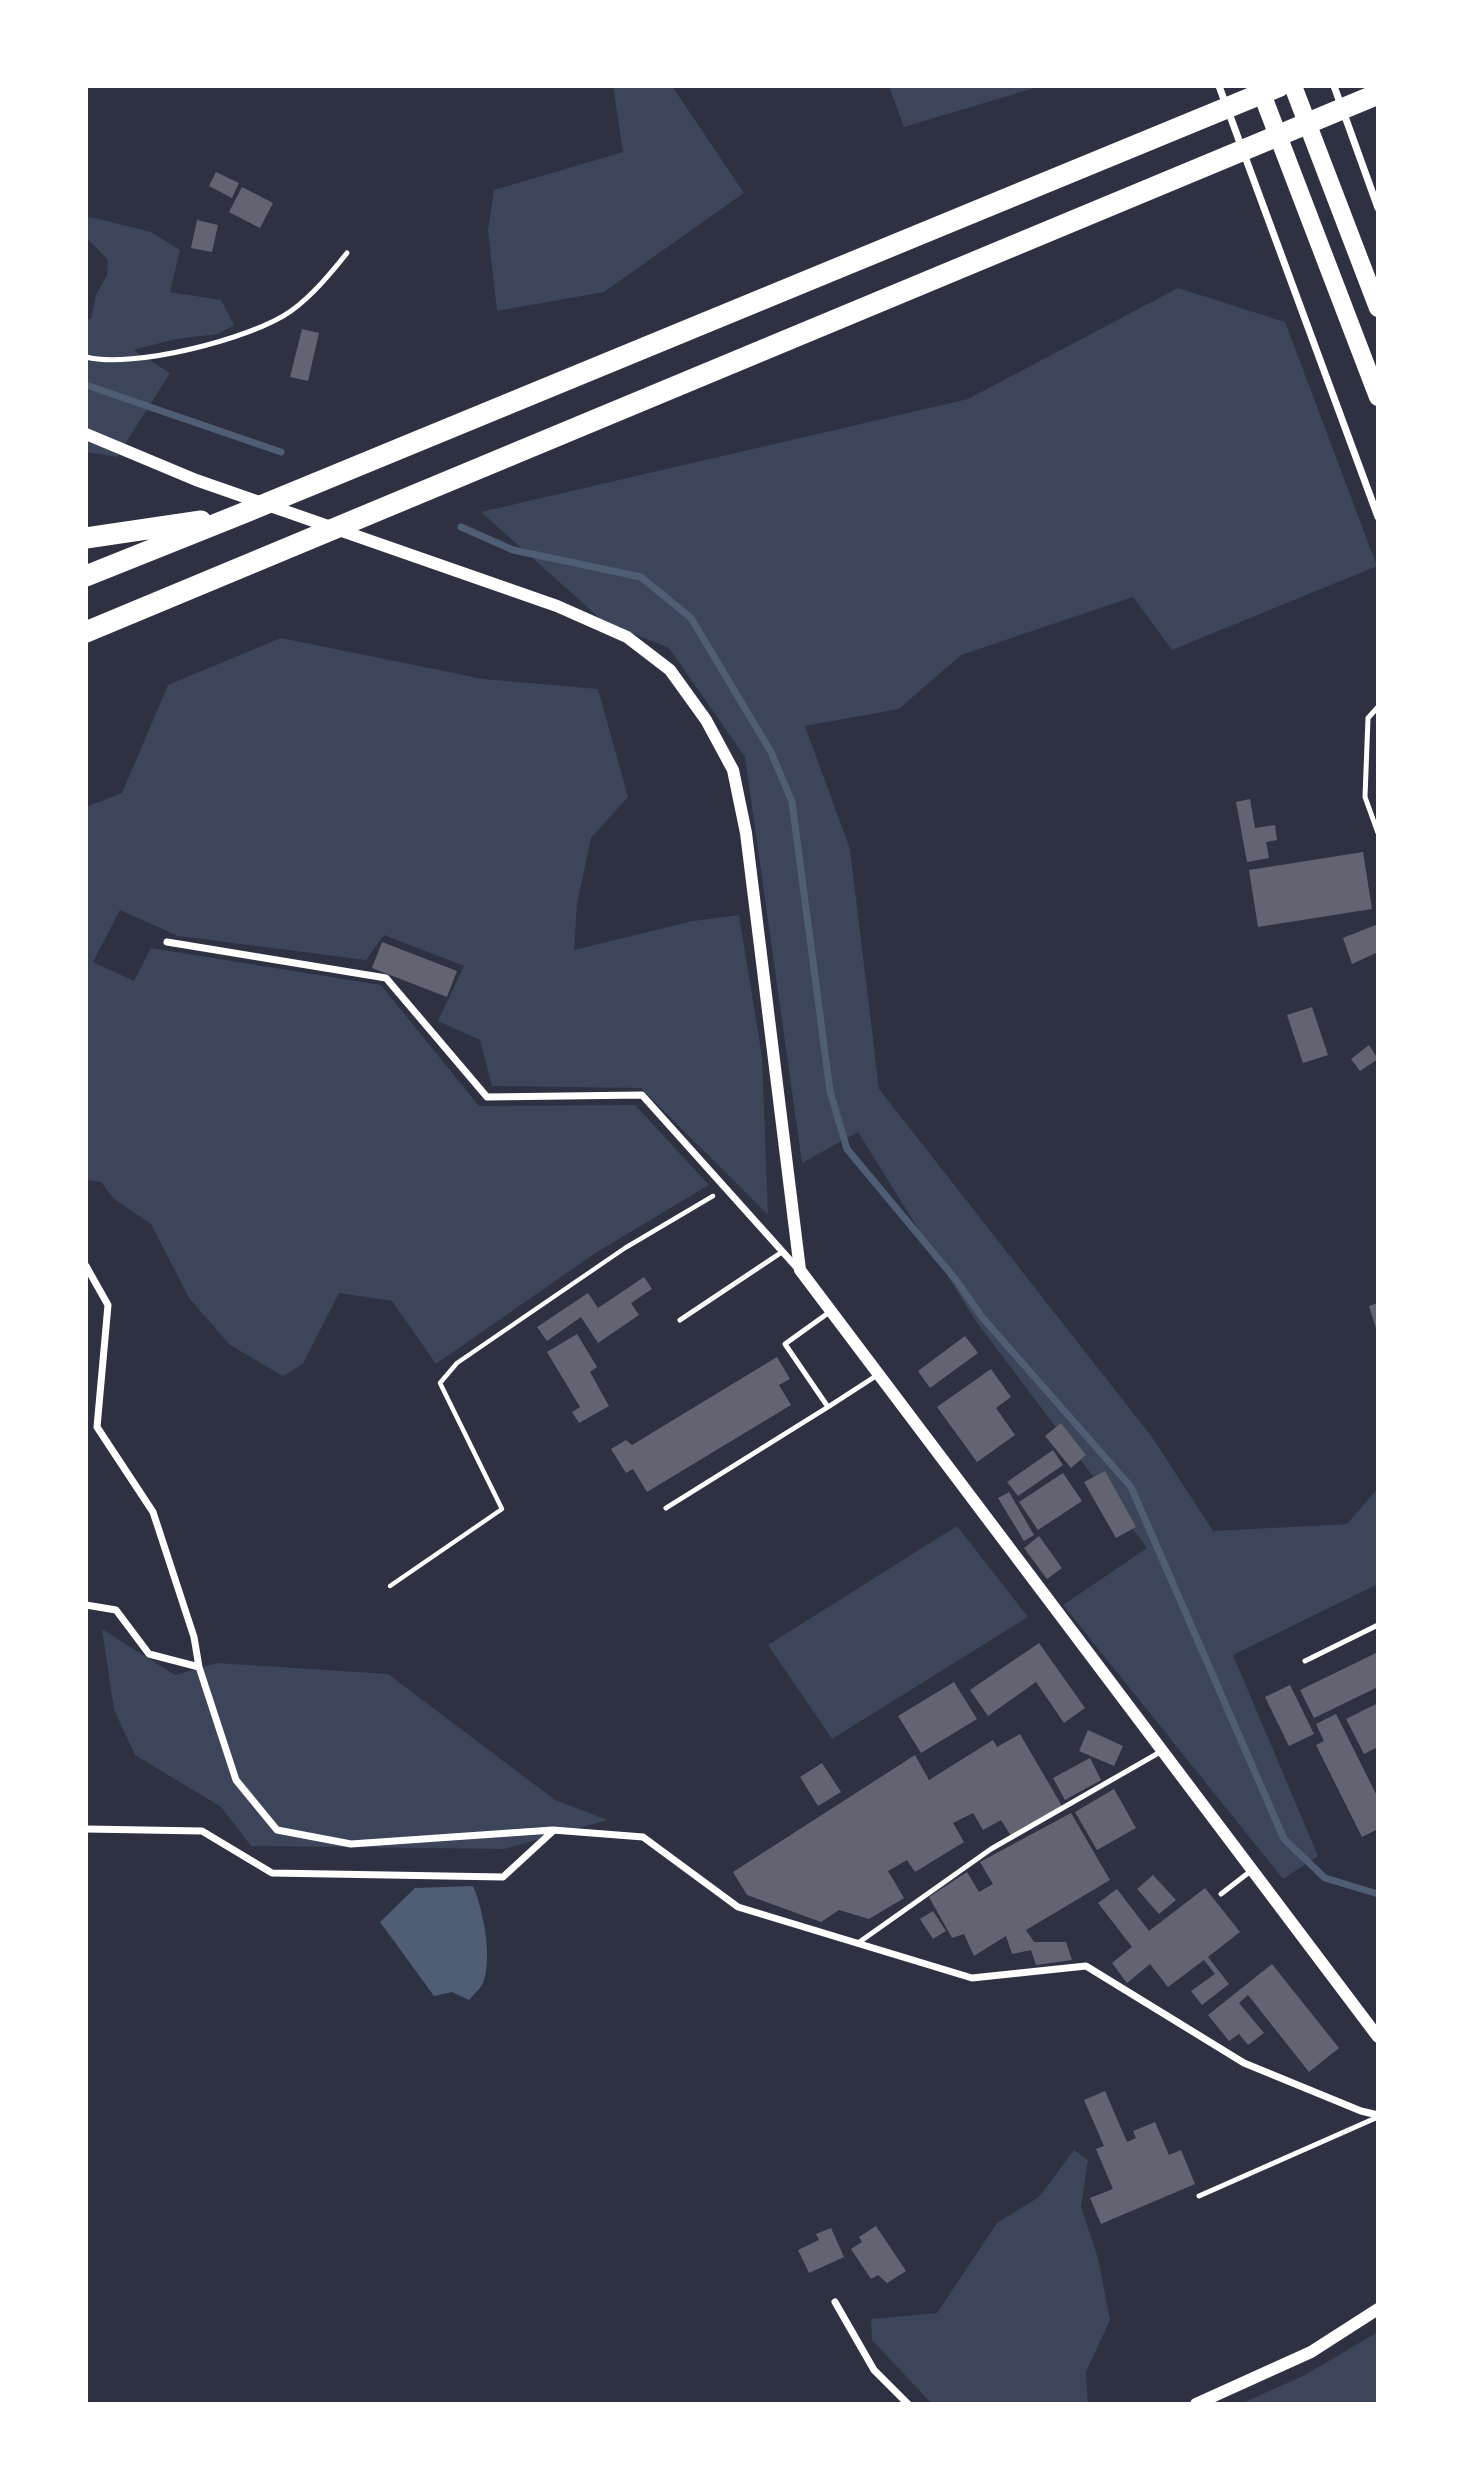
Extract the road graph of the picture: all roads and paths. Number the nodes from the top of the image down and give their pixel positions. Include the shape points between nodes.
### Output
1 (1219, 86) edge
2 (1259, 86) edge
3 (1280, 86) edge
4 (1293, 86) edge
5 (1334, 86) edge
6 (1378, 94) edge
7 (1377, 205) edge
8 (347, 253) dead end
9 (1378, 308) edge
10 (86, 357) edge
11 (1378, 397) edge
12 (86, 434) edge
13 (241, 514) junction
14 (1378, 517) edge
15 (86, 538) edge
16 (86, 576) edge
17 (86, 632) edge
18 (1378, 707) edge
19 (1378, 833) edge
20 (167, 942) dead end
21 (726, 1188) junction
22 (782, 1252) junction
23 (86, 1266) edge
24 (800, 1270) junction
25 (831, 1311) junction
26 (680, 1320) dead end
27 (878, 1374) junction
28 (828, 1407) junction
29 (666, 1508) dead end
30 (390, 1586) dead end
31 (86, 1605) edge
32 (1378, 1625) edge
33 (1305, 1661) dead end
34 (199, 1667) junction
35 (1162, 1751) junction
36 (86, 1829) edge
37 (553, 1830) junction
38 (1252, 1870) junction
39 (1221, 1894) dead end
40 (858, 1943) junction
41 (1378, 2037) edge
42 (1378, 2116) edge
43 (1199, 2196) dead end
44 (835, 2302) dead end
45 (1378, 2309) edge
46 (908, 2404) edge
47 (1196, 2404) edge

1 - 14 street
2 - 11 main road
3 - 13 highway
4 - 9 main road
5 - 7 street
6 - 17 highway
8 - 10 lane via 291,311 237,338 167,354 99,361
12 - 24 street via 196,480 557,606 627,637 670,670 706,720 733,770 746,833
13 - 15 highway
13 - 16 highway
18 - 19 lane via 1368,718 1365,797
20 - 21 street via 386,978 487,1097 642,1095
21 - 22 street
21 - 30 path via 625,1248 457,1363 440,1383 502,1509
22 - 24 street
22 - 26 lane
23 - 34 street via 108,1305 97,1427 153,1512 194,1637
24 - 25 street
25 - 27 street
25 - 28 lane via 785,1344
27 - 28 lane
27 - 35 street
28 - 29 lane
31 - 34 street via 116,1610 149,1654
32 - 33 lane
34 - 37 street via 236,1780 277,1830 351,1844
35 - 38 street
35 - 40 lane via 991,1849
36 - 37 street via 202,1831 272,1873 503,1877
37 - 40 street via 643,1838 738,1907
38 - 39 lane
38 - 41 street
40 - 42 street via 972,1978 1086,1966 1244,2063
42 - 43 lane
44 - 46 street via 874,2370
45 - 47 street via 1311,2352

